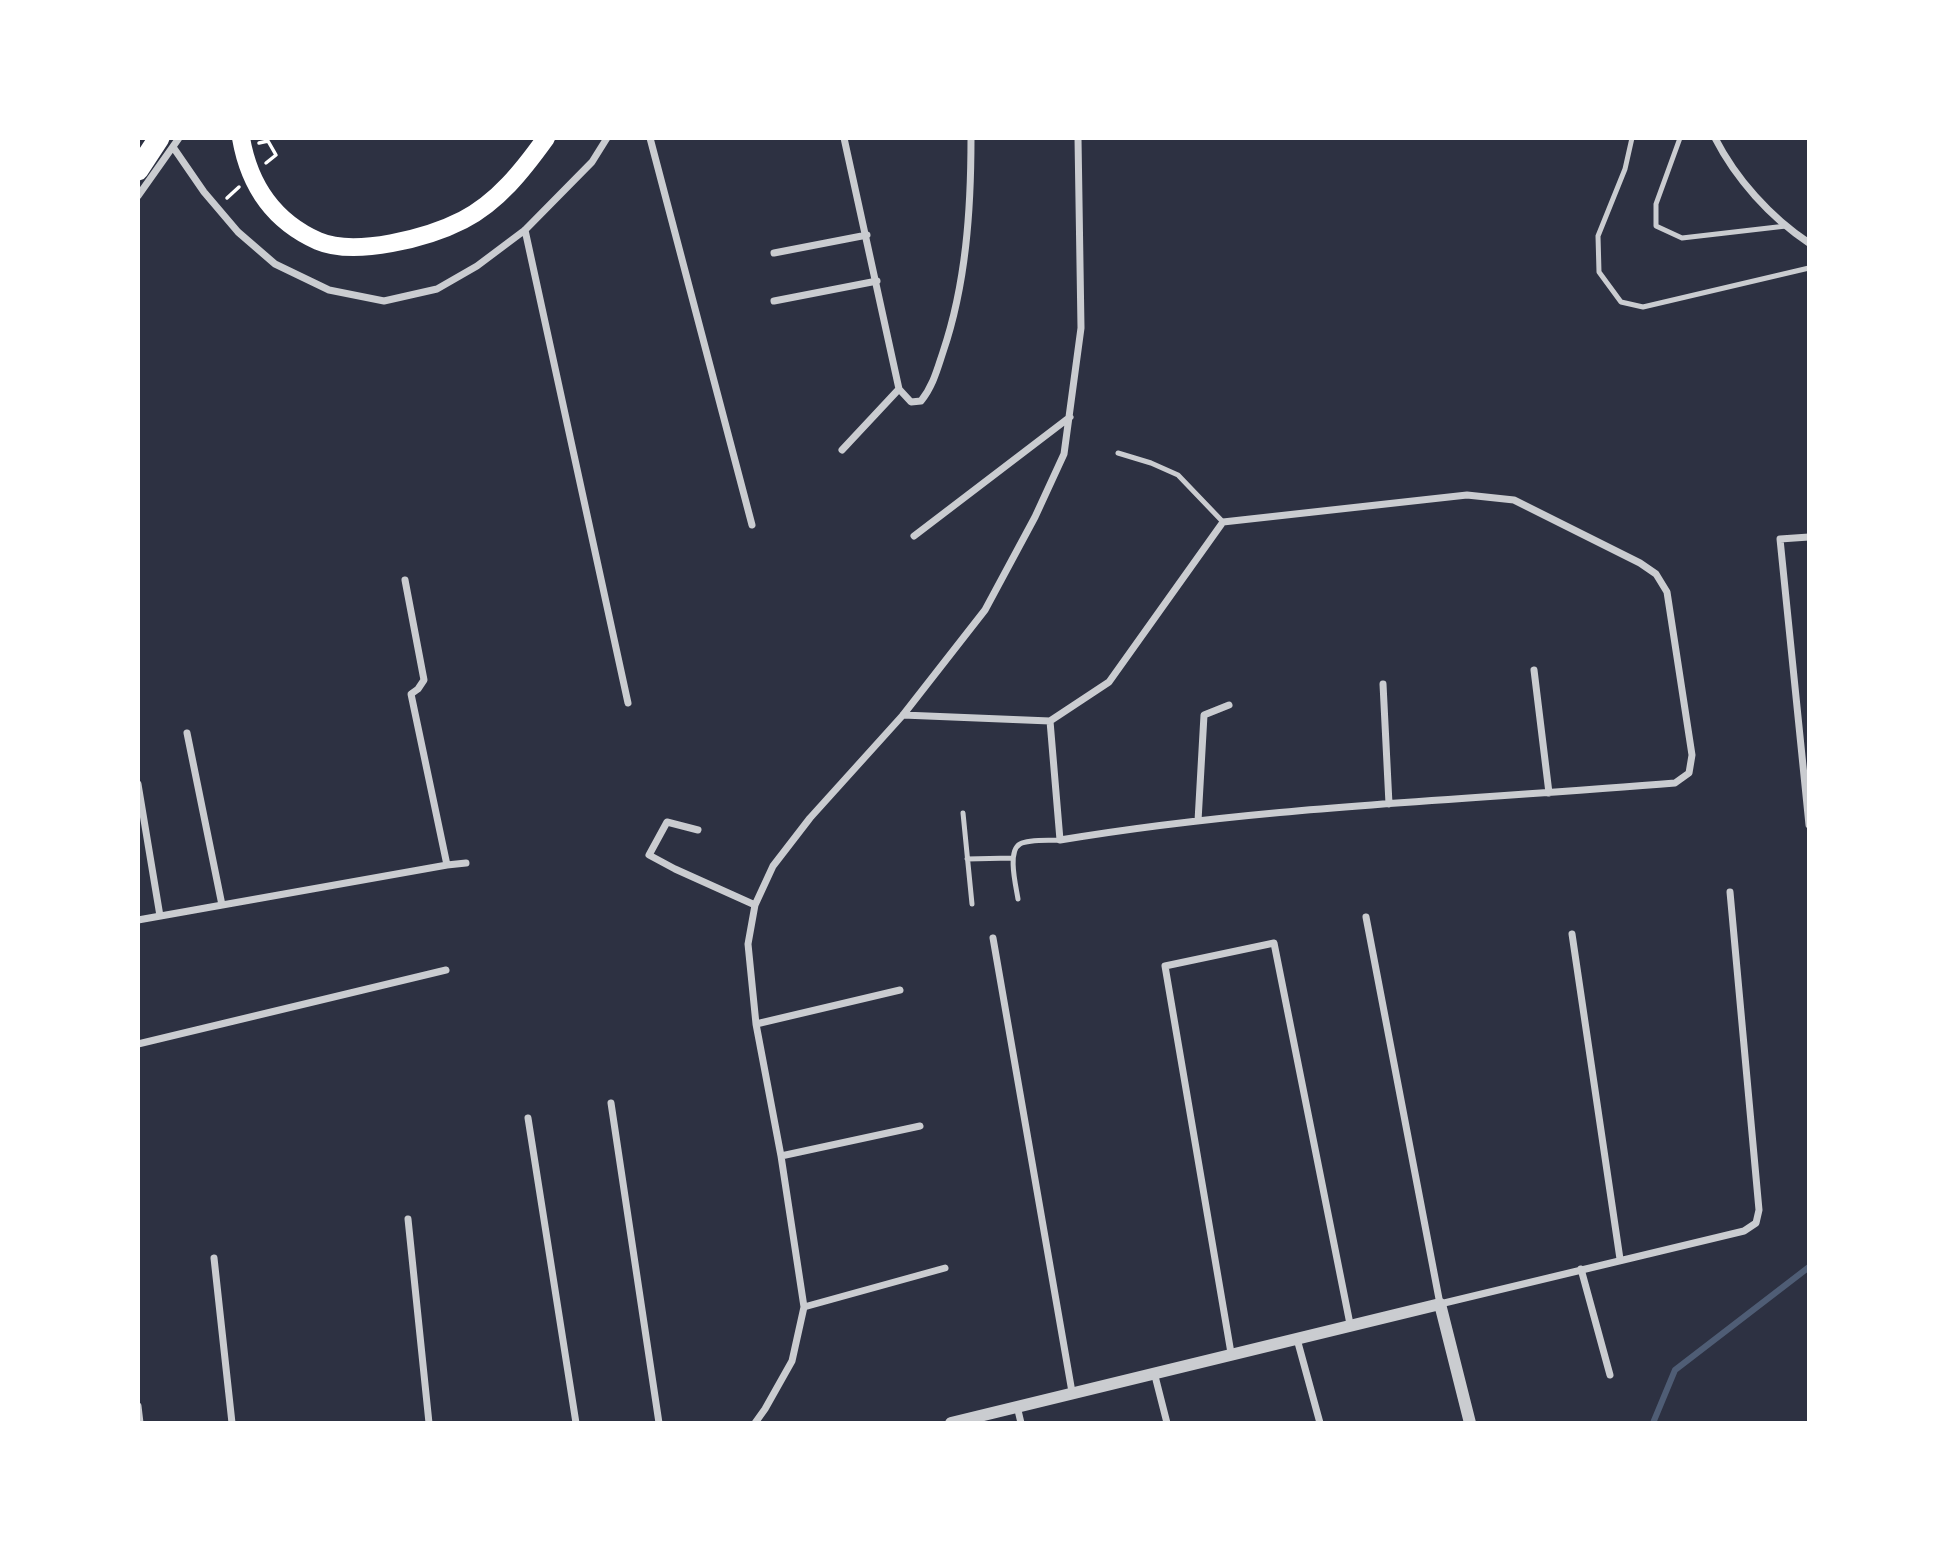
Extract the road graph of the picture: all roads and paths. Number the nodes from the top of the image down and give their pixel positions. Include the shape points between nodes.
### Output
1 (143, 138) edge
2 (179, 138) edge
3 (241, 138) edge
4 (546, 138) edge
5 (607, 138) edge
6 (650, 138) edge
7 (845, 138) edge
8 (971, 138) edge
9 (1078, 138) edge
10 (1632, 138) edge
11 (1680, 138) edge
12 (1715, 138) edge
13 (166, 143) edge
14 (138, 146) edge
15 (138, 170) edge
16 (138, 196) edge
17 (1786, 226) junction
18 (525, 230) junction
19 (867, 235) junction
20 (1809, 243) edge
21 (774, 253) dead end
22 (1809, 268) edge
23 (877, 281) junction
24 (774, 301) dead end
25 (899, 389) junction
26 (1071, 417) junction
27 (842, 450) dead end
28 (1118, 453) dead end
29 (1223, 522) junction
30 (751, 525) dead end
31 (914, 537) dead end
32 (1809, 537) edge
33 (405, 580) dead end
34 (1534, 670) dead end
35 (1383, 684) dead end
36 (628, 703) dead end
37 (1229, 705) dead end
38 (903, 715) junction
39 (1050, 721) junction
40 (187, 733) dead end
41 (138, 784) edge
42 (1549, 793) junction
43 (1389, 804) junction
44 (963, 813) dead end
45 (1198, 821) junction
46 (1809, 825) edge
47 (698, 830) dead end
48 (1060, 840) junction
49 (1012, 858) junction
50 (967, 859) junction
51 (466, 863) dead end
52 (447, 865) junction
53 (1730, 892) dead end
54 (1018, 899) dead end
55 (972, 904) dead end
56 (222, 905) junction
57 (755, 905) junction
58 (160, 916) junction
59 (1366, 917) dead end
60 (138, 920) edge
61 (1572, 934) dead end
62 (993, 938) dead end
63 (446, 970) dead end
64 (900, 990) dead end
65 (756, 1024) junction
66 (138, 1044) edge
67 (611, 1103) dead end
68 (528, 1118) dead end
69 (920, 1126) dead end
70 (780, 1157) junction
71 (408, 1219) dead end
72 (214, 1258) dead end
73 (1620, 1259) junction
74 (945, 1268) dead end
75 (1581, 1269) junction
76 (1440, 1304) junction
77 (804, 1307) junction
78 (1350, 1324) junction
79 (1296, 1338) junction
80 (1231, 1353) junction
81 (1153, 1372) junction
82 (1610, 1375) dead end
83 (1072, 1392) junction
84 (1016, 1405) junction
85 (138, 1406) edge
86 (140, 1423) edge
87 (233, 1423) edge
88 (429, 1423) edge
89 (576, 1423) edge
90 (659, 1423) edge
91 (755, 1423) edge
92 (951, 1423) edge
93 (1021, 1423) edge
94 (1167, 1423) edge
95 (1320, 1423) edge
96 (1470, 1423) edge

1 - 14 highway
2 - 13 street
3 - 4 main road via 246,165 265,201 319,242 357,247 392,244 464,220 491,202 524,169
5 - 18 street via 592,162
6 - 30 street
7 - 19 street
8 - 25 street via 971,196 956,313 932,387 921,401 911,402
9 - 26 street via 1081,328
10 - 22 lane via 1625,169 1598,236 1599,272 1621,302 1643,307
11 - 17 lane via 1656,204 1656,226 1682,238
12 - 17 street via 1743,181
13 - 15 highway
13 - 16 street
13 - 18 street via 238,232 275,264 329,290 384,301 438,289
17 - 20 street
18 - 36 street
19 - 21 street
19 - 23 street
23 - 24 street
23 - 25 street
25 - 27 street
26 - 31 street
26 - 38 street via 1064,454 985,610
28 - 29 lane via 1178,475
29 - 39 street via 1109,682
29 - 42 street via 1467,495 1514,500 1656,574 1667,593 1692,755 1689,773 1675,783
32 - 46 street via 1780,539
33 - 52 street via 424,680 411,694
34 - 42 street
35 - 43 street
37 - 45 street via 1205,715
38 - 39 street
38 - 57 street via 810,818 773,866
39 - 48 street
40 - 56 street
41 - 58 street
42 - 43 street
43 - 45 street
44 - 50 lane
45 - 48 street
47 - 57 street via 667,822 649,855
48 - 49 lane via 1021,843
49 - 50 lane
49 - 54 lane
50 - 55 lane
51 - 52 street
52 - 56 street
53 - 73 street via 1759,1210 1756,1223 1744,1231
56 - 58 street
57 - 65 street via 748,944
58 - 60 street
59 - 76 street
61 - 73 street
62 - 83 street
63 - 66 street
64 - 65 street
65 - 70 street
67 - 90 street
68 - 89 street
69 - 70 street
70 - 77 street
71 - 88 street
72 - 87 street
73 - 75 street
74 - 77 street
75 - 76 street
75 - 82 street
76 - 78 street
76 - 96 street
77 - 91 street via 792,1361
78 - 79 street
78 - 80 street via 1274,943 1165,966
79 - 80 street
79 - 95 street
80 - 81 street
81 - 83 street
81 - 94 street
83 - 84 street
84 - 92 street
84 - 93 street
85 - 86 street

